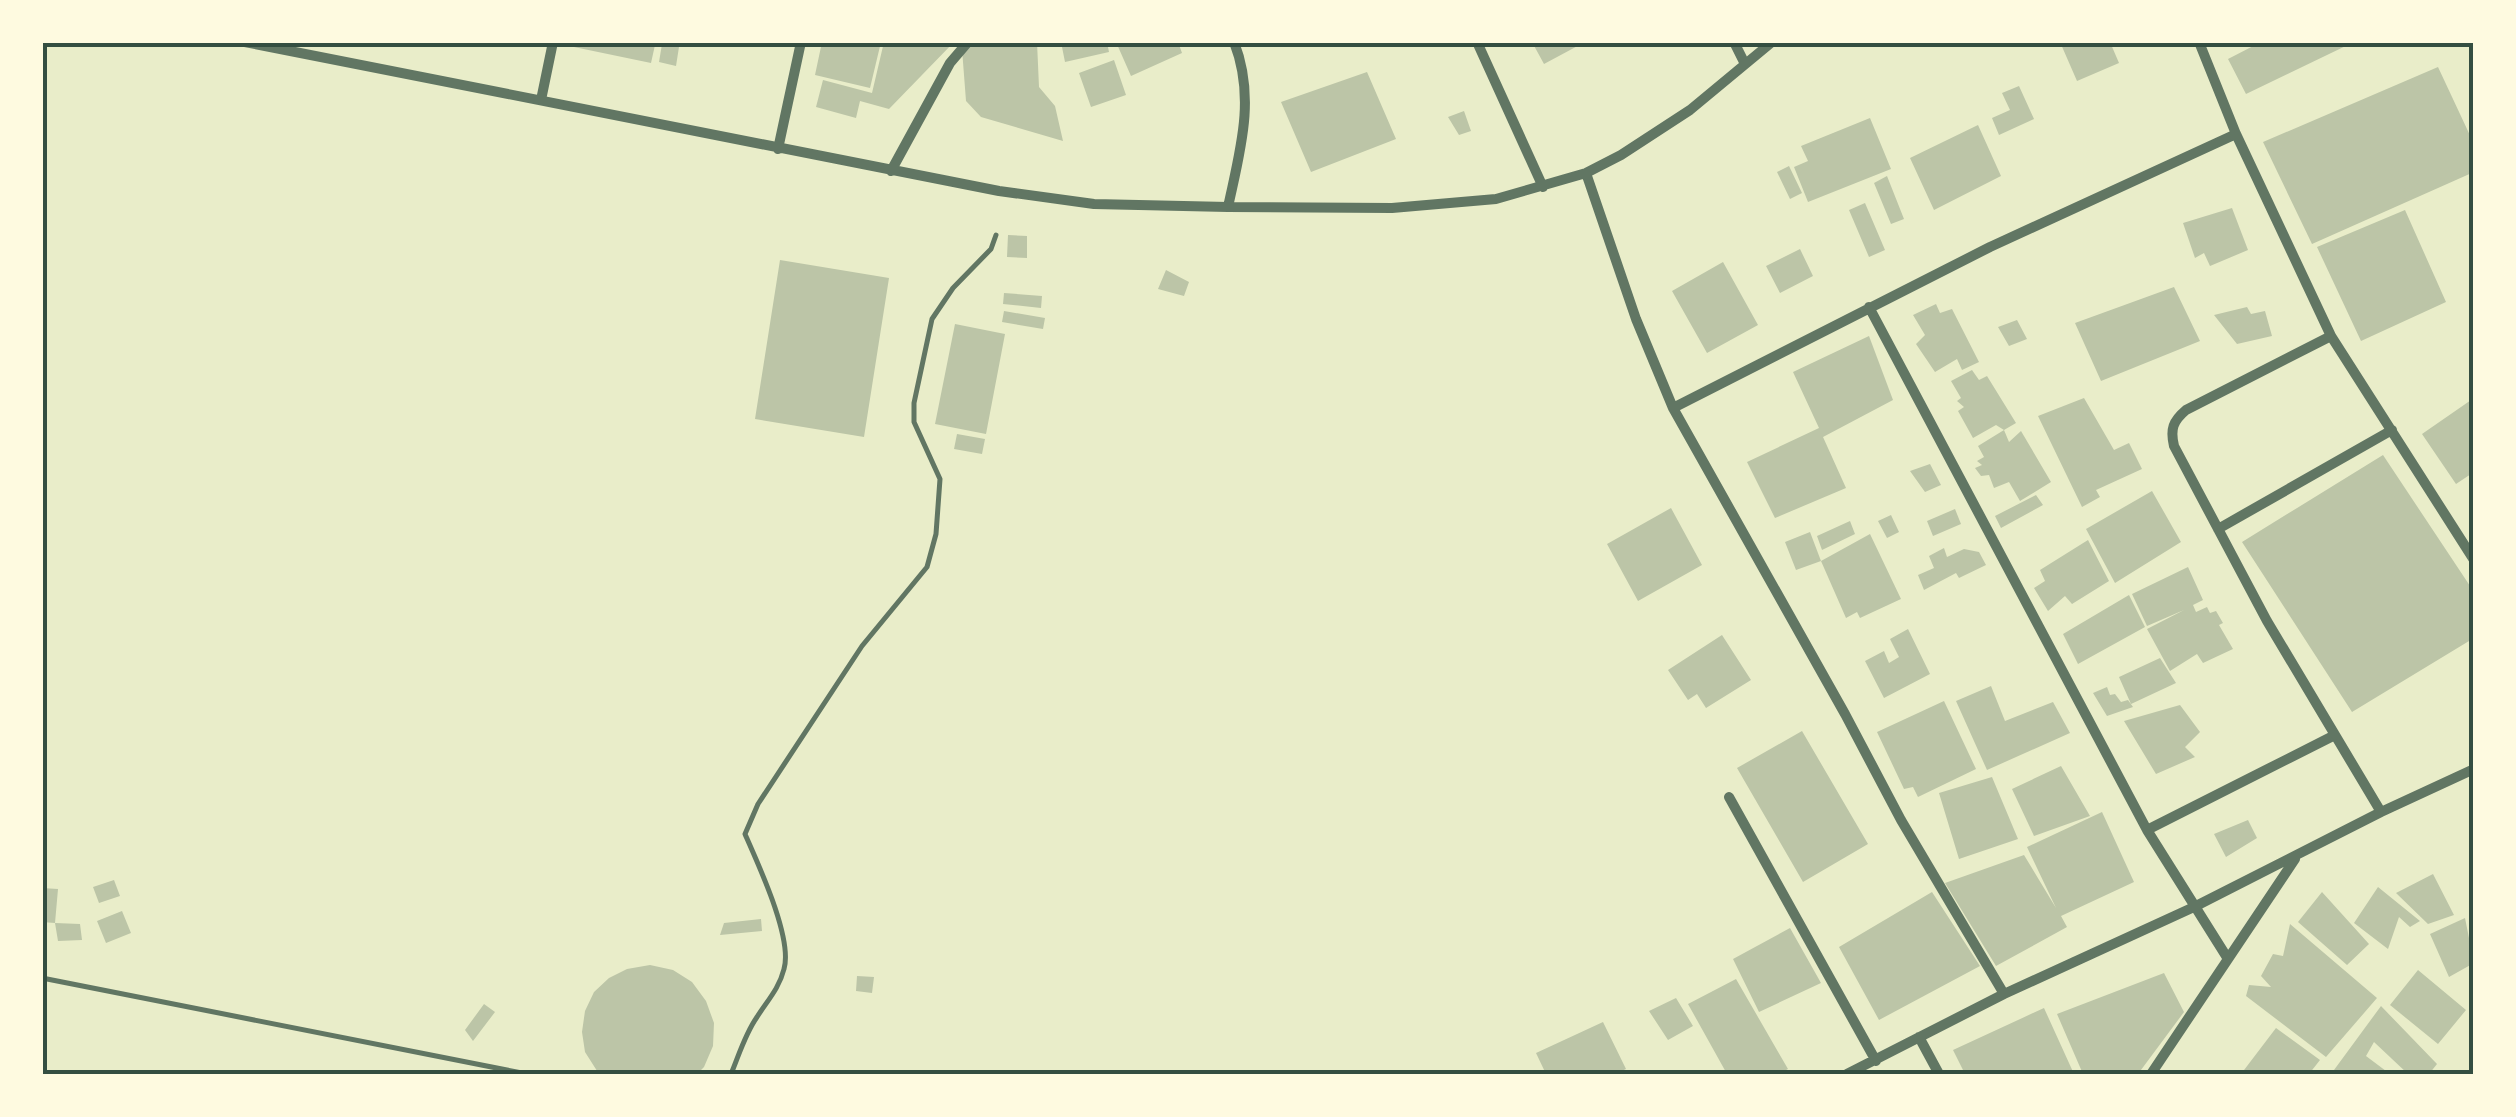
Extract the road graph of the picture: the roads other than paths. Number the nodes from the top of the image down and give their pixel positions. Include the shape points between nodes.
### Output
1 (245, 42) edge
2 (314, 42) edge
3 (553, 42) edge
4 (801, 42) edge
5 (968, 42) edge
6 (1234, 42) edge
7 (1478, 42) edge
8 (1734, 42) edge
9 (1772, 42) edge
10 (2199, 42) edge
11 (312, 55) junction
12 (1745, 64) junction
13 (541, 100) junction
14 (2236, 134) junction
15 (778, 149) junction
16 (892, 170) junction
17 (1586, 173) junction
18 (1543, 187) junction
19 (1228, 207) junction
20 (996, 235) dead end
21 (1868, 307) junction
22 (2331, 336) junction
23 (1674, 408) junction
24 (2392, 430) junction
25 (2218, 529) junction
26 (2474, 560) edge
27 (2335, 734) junction
28 (2474, 769) edge
29 (1729, 797) dead end
30 (2382, 812) junction
31 (2147, 830) junction
32 (2295, 858) junction
33 (2194, 907) junction
34 (2228, 960) junction
35 (42, 978) edge
36 (2004, 994) junction
37 (1918, 1038) junction
38 (1876, 1060) junction
39 (525, 1074) edge
40 (731, 1074) edge
41 (1846, 1074) edge
42 (1939, 1074) edge
43 (2151, 1074) edge

1 - 11 street
2 - 11 street
3 - 13 street
4 - 15 street
5 - 16 street
6 - 19 street via 1248,110
7 - 18 street
8 - 12 street
9 - 12 street
10 - 14 street
11 - 13 street
12 - 17 street via 1690,110
13 - 15 street
14 - 21 street
14 - 22 street
15 - 16 street
16 - 19 street via 1094,204
17 - 18 street
17 - 23 street
18 - 19 street via 1424,206
20 - 40 lane via 932,319 925,352 914,422 940,479 927,567 862,646 745,834 780,921 786,966
21 - 23 street
21 - 31 street
22 - 24 street
22 - 25 street via 2174,420 2174,446
23 - 36 street
24 - 25 street
24 - 26 street
25 - 27 street
27 - 30 street
27 - 31 street
28 - 30 street
29 - 38 street
30 - 32 street
31 - 33 street
32 - 33 street
32 - 34 street
33 - 34 street
33 - 36 street
34 - 43 street
35 - 39 lane
36 - 37 street
37 - 38 street
37 - 42 street
38 - 41 street

